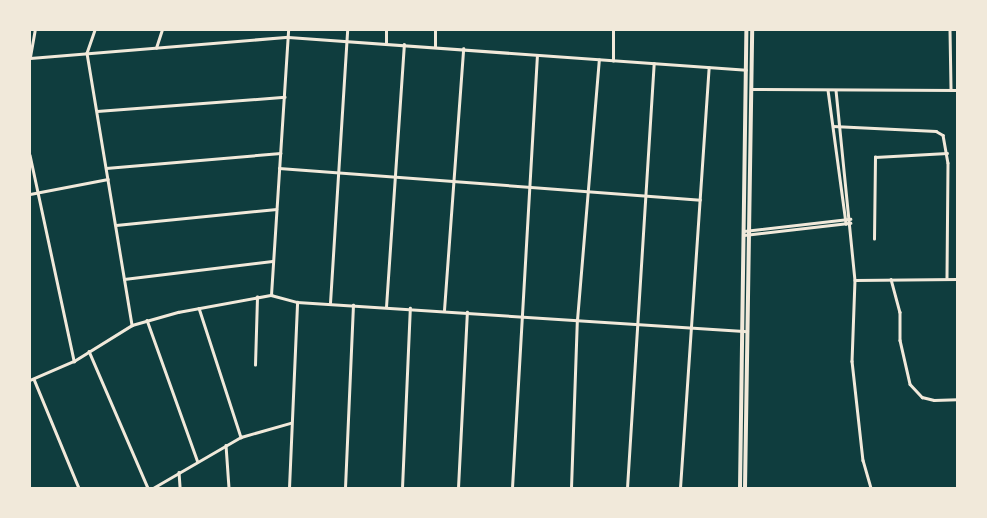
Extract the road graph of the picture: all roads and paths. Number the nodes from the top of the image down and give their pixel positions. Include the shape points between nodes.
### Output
1 (35, 30) edge
2 (95, 30) edge
3 (162, 30) edge
4 (288, 30) edge
5 (347, 30) edge
6 (386, 30) edge
7 (435, 30) edge
8 (613, 30) edge
9 (746, 30) edge
10 (752, 30) edge
11 (950, 30) edge
12 (288, 37) junction
13 (347, 40) junction
14 (386, 42) junction
15 (404, 44) junction
16 (435, 47) junction
17 (156, 48) junction
18 (463, 49) junction
19 (88, 53) junction
20 (537, 56) junction
21 (30, 58) edge
22 (598, 60) junction
23 (613, 61) junction
24 (654, 64) junction
25 (709, 68) junction
26 (746, 70) junction
27 (745, 89) junction
28 (751, 89) junction
29 (828, 90) junction
30 (836, 90) junction
31 (951, 90) junction
32 (957, 90) edge
33 (284, 97) junction
34 (97, 111) junction
35 (840, 125) junction
36 (833, 126) junction
37 (280, 153) junction
38 (947, 153) junction
39 (30, 155) edge
40 (106, 168) junction
41 (280, 168) junction
42 (339, 172) junction
43 (395, 177) junction
44 (108, 179) junction
45 (454, 180) junction
46 (530, 186) junction
47 (588, 191) junction
48 (38, 192) junction
49 (30, 194) edge
50 (644, 196) junction
51 (700, 200) junction
52 (276, 209) junction
53 (845, 219) junction
54 (850, 219) junction
55 (850, 223) junction
56 (846, 224) junction
57 (116, 225) junction
58 (744, 233) junction
59 (749, 233) junction
60 (874, 239) dead end
61 (272, 261) junction
62 (957, 278) edge
63 (124, 279) junction
64 (891, 279) junction
65 (947, 279) junction
66 (855, 280) junction
67 (271, 295) junction
68 (257, 297) junction
69 (297, 302) junction
70 (330, 304) junction
71 (352, 305) junction
72 (386, 307) junction
73 (199, 308) junction
74 (410, 308) junction
75 (444, 310) junction
76 (467, 312) junction
77 (523, 316) junction
78 (147, 320) junction
79 (577, 320) junction
80 (635, 324) junction
81 (132, 325) junction
82 (692, 328) junction
83 (742, 331) junction
84 (747, 331) junction
85 (88, 351) junction
86 (74, 361) junction
87 (255, 365) dead end
88 (32, 380) edge
89 (957, 399) edge
90 (290, 423) junction
91 (241, 437) junction
92 (226, 445) junction
93 (197, 460) junction
94 (179, 472) junction
95 (79, 488) edge
96 (148, 488) edge
97 (153, 488) edge
98 (180, 488) edge
99 (229, 488) edge
100 (289, 488) edge
101 (346, 488) edge
102 (402, 488) edge
103 (458, 488) edge
104 (512, 488) edge
105 (571, 488) edge
106 (627, 488) edge
107 (680, 488) edge
108 (740, 488) edge
109 (744, 488) edge
110 (871, 488) edge

1 - 21 street
2 - 19 street
3 - 17 street
4 - 12 street
5 - 13 street
6 - 14 street
7 - 16 street
8 - 23 street
9 - 26 main road
10 - 28 main road
11 - 31 street
12 - 13 street
12 - 17 street
12 - 33 street
13 - 14 street
13 - 42 street
14 - 15 street
15 - 16 street
15 - 43 street
16 - 18 street
17 - 19 street
18 - 20 street
18 - 45 street
19 - 21 street
19 - 34 street
20 - 22 street
20 - 46 street
22 - 23 street
22 - 47 street
23 - 24 street
24 - 25 street
24 - 50 street
25 - 26 street
25 - 51 street
26 - 27 main road
27 - 28 street
27 - 58 main road
28 - 29 street
28 - 59 main road
29 - 30 street
29 - 36 street
30 - 31 street
30 - 35 street
31 - 32 street
33 - 34 street
33 - 37 street
34 - 40 street
35 - 36 street
35 - 38 street via 936,131 943,135
35 - 54 street
36 - 53 street
37 - 40 street
37 - 41 street
38 - 60 street via 875,157
38 - 65 street
39 - 48 street
40 - 44 street
41 - 42 street
41 - 52 street
42 - 43 street
42 - 70 street
43 - 45 street
43 - 72 street
44 - 48 street
44 - 57 street
45 - 46 street
45 - 75 street
46 - 47 street
46 - 77 street
47 - 50 street
47 - 79 street
48 - 49 street
48 - 86 street
50 - 51 street
50 - 80 street
51 - 82 street
52 - 57 street
52 - 61 street
53 - 54 street
53 - 56 street
53 - 59 street
54 - 55 street
55 - 56 street
55 - 66 street
56 - 59 street
57 - 63 street
58 - 59 street
58 - 83 main road
59 - 84 main road
61 - 63 street
61 - 67 street
62 - 65 street
63 - 81 street
64 - 65 street
64 - 66 street
64 - 89 street via 900,312 900,340 910,384 928,399
66 - 110 street via 852,361 863,460
67 - 68 street
67 - 69 street
68 - 73 street
68 - 87 street
69 - 70 street
69 - 90 street
70 - 71 street
71 - 72 street
71 - 101 street
72 - 74 street
73 - 78 street
73 - 91 street
74 - 75 street
74 - 102 street
75 - 76 street
76 - 77 street
76 - 103 street
77 - 79 street
77 - 104 street
78 - 81 street
78 - 93 street
79 - 80 street
79 - 105 street
80 - 82 street
80 - 106 street
81 - 85 street
82 - 83 street
82 - 107 street
83 - 84 street
83 - 108 main road
84 - 109 main road
85 - 86 street
85 - 96 street
86 - 88 street
88 - 95 street
90 - 91 street
90 - 100 street
91 - 92 street
92 - 93 street
92 - 99 street
93 - 94 street
94 - 97 street
94 - 98 street

